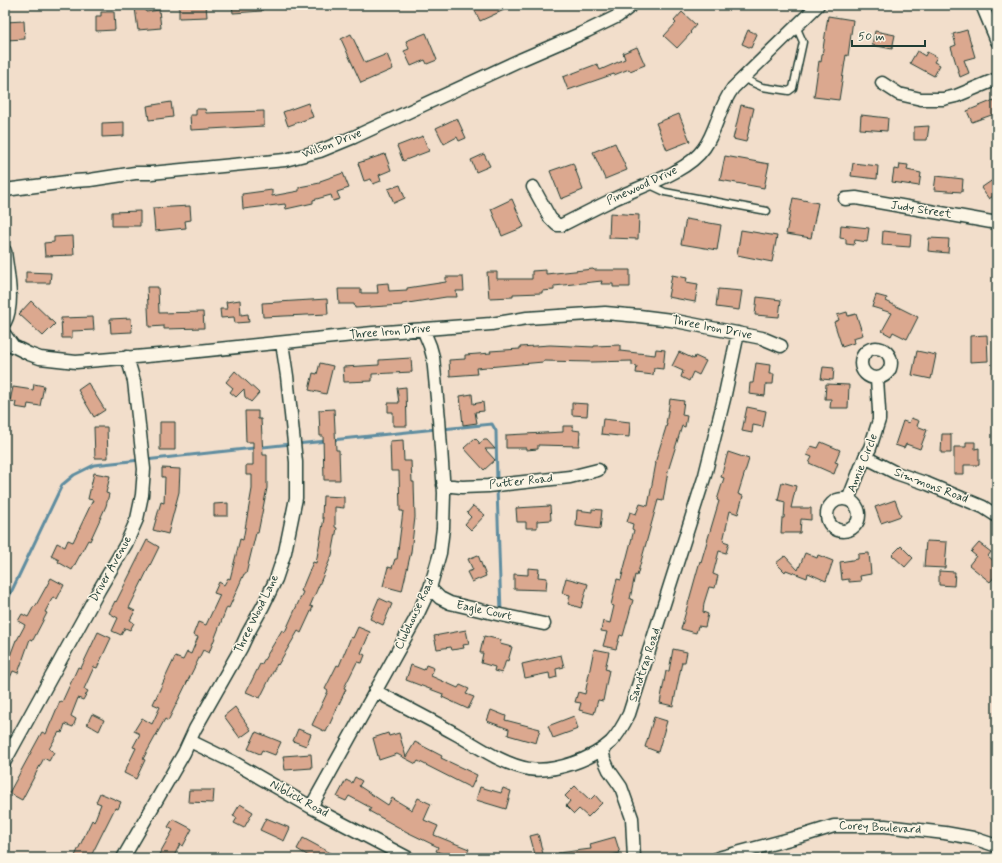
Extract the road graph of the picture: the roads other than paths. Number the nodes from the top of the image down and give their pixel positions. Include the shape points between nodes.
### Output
1 (632, 5) edge
2 (818, 5) edge
3 (982, 5) edge
4 (796, 26) junction
5 (997, 41) edge
6 (742, 78) junction
7 (997, 79) edge
8 (882, 83) dead end
9 (648, 184) junction
10 (533, 187) dead end
11 (5, 190) edge
12 (845, 199) dead end
13 (767, 211) dead end
14 (997, 223) edge
15 (5, 251) edge
16 (5, 322) edge
17 (423, 329) junction
18 (738, 333) junction
19 (5, 335) edge
20 (282, 343) junction
21 (781, 346) dead end
22 (127, 358) junction
23 (877, 379) dead end
24 (865, 457) junction
25 (598, 470) dead end
26 (443, 485) junction
27 (848, 500) dead end
28 (997, 516) edge
29 (430, 588) junction
30 (544, 624) dead end
31 (375, 691) junction
32 (190, 741) junction
33 (602, 749) junction
34 (5, 761) edge
35 (311, 807) junction
36 (997, 846) edge
37 (124, 858) edge
38 (408, 858) edge
39 (634, 858) edge
40 (718, 858) edge

1 - 11 street, Wilson Drive via 618,16 587,31 354,137 303,156 285,160 135,173
2 - 4 street, Pinewood Drive
3 - 5 street
4 - 6 street, Pinewood Drive
4 - 6 lane via 804,42 789,91 762,87
6 - 9 street, Pinewood Drive via 727,95 712,135 703,149 683,167
7 - 8 street via 942,99 921,99 899,94
9 - 10 street, Pinewood Drive via 562,225 557,225 550,218
9 - 13 lane via 665,192
12 - 14 street, Judy Street via 856,198
15 - 16 street via 10,299
17 - 18 street, Three Iron Drive via 605,313 671,320
17 - 20 street, Three Iron Drive
17 - 26 street, Clubhouse Road via 432,358
18 - 21 street, Three Iron Drive via 762,338
18 - 33 street, Sandtrap Road via 705,475 637,690 624,725
19 - 22 street, Three Iron Drive via 14,346 40,358 76,362
20 - 22 street, Three Iron Drive
20 - 32 street, Three Wood Lane via 296,462 296,498 288,539 276,579
22 - 34 street, Driver Avenue via 134,381 144,469 137,519 126,544
23 - 24 street, Annie Circle via 879,420
24 - 27 street, Annie Circle
24 - 28 street, Simmons Road via 896,473 983,506
25 - 26 street, Putter Road via 570,477 488,486
26 - 29 street, Clubhouse Road via 442,540
29 - 30 street, Eagle Court via 450,603
29 - 31 street, Clubhouse Road
31 - 33 street, Sandtrap Road via 500,759 528,769 565,766
31 - 35 street, Clubhouse Road
32 - 35 street, Niblick Road via 233,762
32 - 37 street, Three Wood Lane
33 - 39 street via 609,770 621,787 632,818
35 - 38 street, Niblick Road
36 - 40 street, Corey Boulevard via 945,832 885,826 834,826

